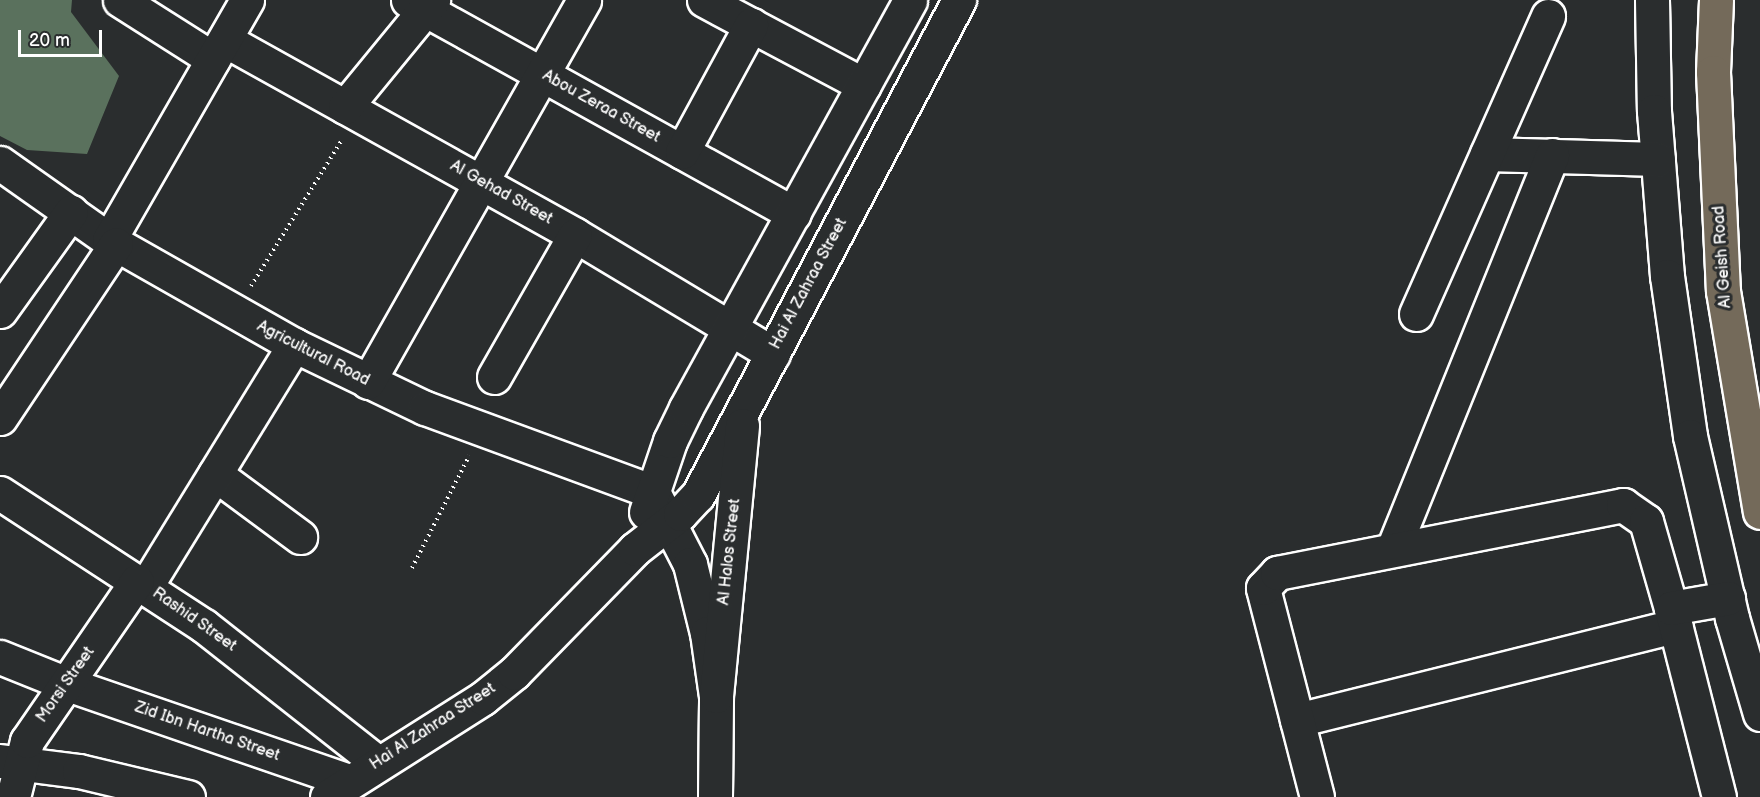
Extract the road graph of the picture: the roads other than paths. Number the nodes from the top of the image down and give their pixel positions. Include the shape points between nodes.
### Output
1 (120, 0) edge
2 (247, 0) edge
3 (584, 0) edge
4 (704, 0) edge
5 (910, 0) edge
6 (959, 0) edge
7 (1652, 0) edge
8 (1716, 0) edge
9 (422, 3) edge
10 (1548, 16) dead end
11 (751, 25) junction
12 (219, 50) junction
13 (541, 73) junction
14 (864, 85) junction
15 (352, 110) junction
16 (682, 152) junction
17 (1487, 154) junction
18 (1552, 155) junction
19 (1658, 159) junction
20 (2, 168) edge
21 (480, 182) junction
22 (71, 212) junction
23 (794, 214) junction
24 (575, 235) junction
25 (113, 242) junction
26 (10, 282) edge
27 (0, 311) edge
28 (1416, 314) dead end
29 (731, 329) junction
30 (294, 345) junction
31 (773, 354) junction
32 (494, 377) dead end
33 (368, 382) junction
34 (744, 409) junction
35 (0, 417) edge
36 (215, 474) junction
37 (653, 492) junction
38 (0, 493) edge
39 (1760, 512) edge
40 (671, 522) junction
41 (300, 537) dead end
42 (635, 549) junction
43 (1393, 549) junction
44 (685, 553) junction
45 (142, 583) junction
46 (1728, 598) junction
47 (1673, 617) junction
48 (0, 657) edge
49 (67, 684) junction
50 (716, 696) junction
51 (1760, 714) edge
52 (1297, 720) junction
53 (9, 761) edge
54 (378, 763) junction
55 (338, 789) edge
56 (13, 797) edge
57 (188, 797) edge
58 (715, 797) edge
59 (1317, 797) edge
60 (1719, 797) edge

1 - 12 street, Al Gehad Street
2 - 12 street
3 - 13 street
4 - 11 street
5 - 14 street, Hai Al Zahraa Street
6 - 31 street, Hai Al Zahraa Street
7 - 19 street
8 - 39 main road, Al Geish Road via 1713,72 1723,291
9 - 13 street, Abou Zeraa Street
9 - 15 street
10 - 17 street
11 - 14 street
11 - 16 street
12 - 15 street, Al Gehad Street
12 - 25 street
13 - 16 street, Abou Zeraa Street
13 - 21 street
14 - 23 street, Hai Al Zahraa Street
15 - 21 street, Al Gehad Street
16 - 23 street, Abou Zeraa Street
17 - 18 street
17 - 28 street
18 - 19 street
18 - 43 street
19 - 46 street via 1667,276 1690,436
20 - 22 street, Agricultural Road
21 - 24 street, Al Gehad Street
21 - 33 street
22 - 25 street, Agricultural Road
22 - 26 street
23 - 29 street, Hai Al Zahraa Street
24 - 29 street, Al Gehad Street
24 - 32 street
25 - 30 street, Agricultural Road
25 - 35 street
26 - 27 street
29 - 31 street, Al Gehad Street
29 - 37 street, Hai Al Zahraa Street via 674,432
30 - 33 street, Agricultural Road
30 - 36 street, Morsi Street
31 - 34 street, Hai Al Zahraa Street
33 - 37 street, Agricultural Road
34 - 40 street, Hai Al Zahraa Street via 698,495
34 - 50 street, Al Halos Street
36 - 41 street
36 - 45 street, Morsi Street
37 - 40 street, Al Halos Street
37 - 42 street, Hai Al Zahraa Street
38 - 45 street, Rashid Street
40 - 42 street, Hai Al Zahraa Street
40 - 44 street, Al Halos Street
42 - 44 street via 656,544
42 - 54 street, Hai Al Zahraa Street via 514,673 483,698
43 - 47 street via 1623,505 1646,521
43 - 52 street via 1277,573 1265,584
44 - 50 street, Al Halos Street via 700,598
45 - 49 street, Morsi Street
45 - 54 street, Rashid Street via 263,670
46 - 47 street
46 - 51 street
47 - 52 street
47 - 60 street
48 - 49 street, Zid Ibn Hartha Street
49 - 53 street, Morsi Street
49 - 55 street, Zid Ibn Hartha Street
50 - 58 street, Al Halos Street
52 - 59 street
53 - 56 street, Morsi Street
53 - 57 street via 79,771
54 - 55 street, Hai Al Zahraa Street

